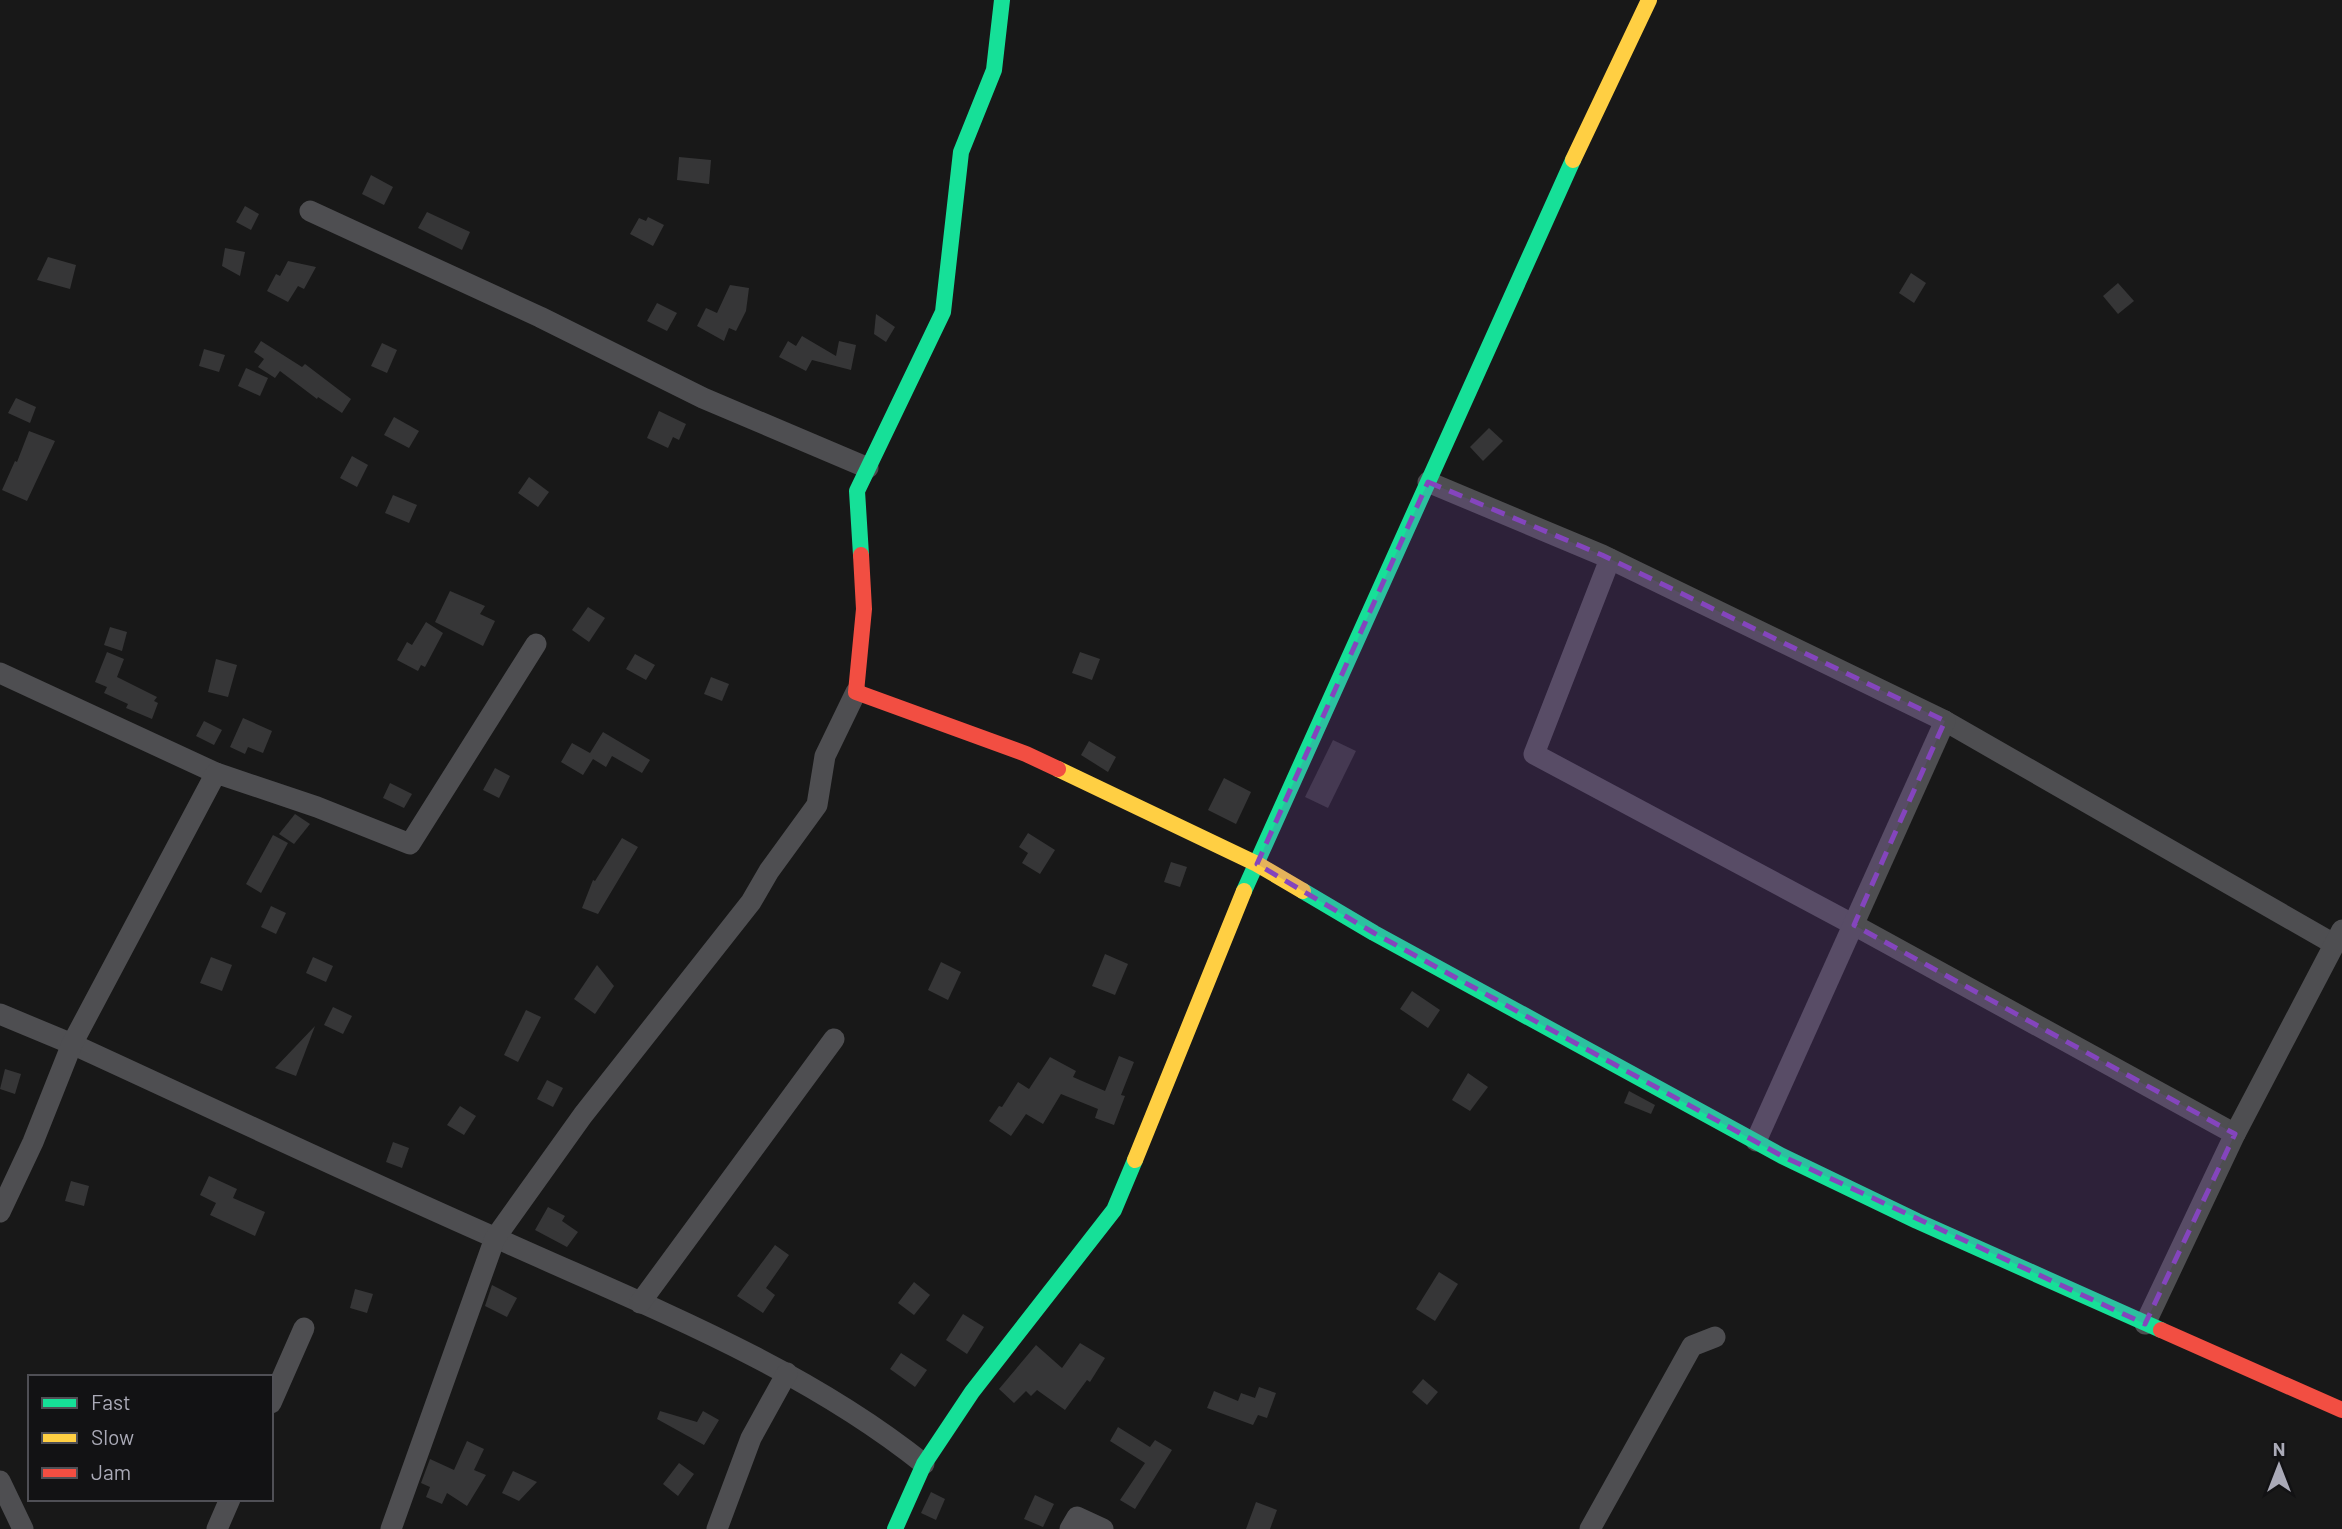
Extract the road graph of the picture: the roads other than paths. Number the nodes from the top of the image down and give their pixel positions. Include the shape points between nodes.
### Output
1 (1002, 0) edge
2 (1649, 0) edge
3 (310, 211) dead end
4 (868, 468) junction
5 (1428, 482) junction
6 (1610, 559) junction
7 (536, 644) dead end
8 (0, 673) edge
9 (856, 692) junction
10 (1945, 721) junction
11 (216, 773) junction
12 (1257, 864) junction
13 (1854, 925) junction
14 (2338, 937) edge
15 (0, 1014) edge
16 (834, 1039) dead end
17 (72, 1044) junction
18 (2235, 1134) junction
19 (1756, 1141) junction
20 (0, 1212) edge
21 (495, 1238) junction
22 (640, 1303) junction
23 (2144, 1324) junction
24 (304, 1328) dead end
25 (1715, 1338) dead end
26 (786, 1373) junction
27 (273, 1398) edge
28 (2342, 1410) edge
29 (924, 1464) junction
30 (0, 1481) edge
31 (229, 1501) edge
32 (23, 1529) edge
33 (217, 1529) edge
34 (391, 1529) edge
35 (717, 1529) edge
36 (895, 1529) edge
37 (1070, 1529) edge
38 (1103, 1529) edge
39 (1590, 1529) edge

1 - 4 street via 994,70 961,152 943,312
2 - 5 street
3 - 4 street via 703,398
4 - 9 street via 857,491 864,609
5 - 6 street
5 - 12 street
6 - 10 street
6 - 13 street via 1534,754
7 - 11 street via 410,844
8 - 11 street
9 - 12 street via 1026,754
9 - 21 street via 825,756 817,805 751,902 583,1115
10 - 13 street
10 - 14 street
11 - 17 street
12 - 19 street via 1374,933
12 - 29 street via 1114,1210 972,1392
13 - 18 street
13 - 19 street
14 - 18 street
15 - 17 street
16 - 22 street
17 - 20 street
17 - 21 street
18 - 23 street
19 - 23 street via 1917,1221
21 - 22 street
21 - 34 street
22 - 26 street
23 - 28 street
24 - 27 street
25 - 39 street via 1692,1346
26 - 29 street via 899,1443
26 - 35 street via 751,1438
29 - 36 street
30 - 32 street
31 - 33 street
37 - 38 street via 1077,1517

